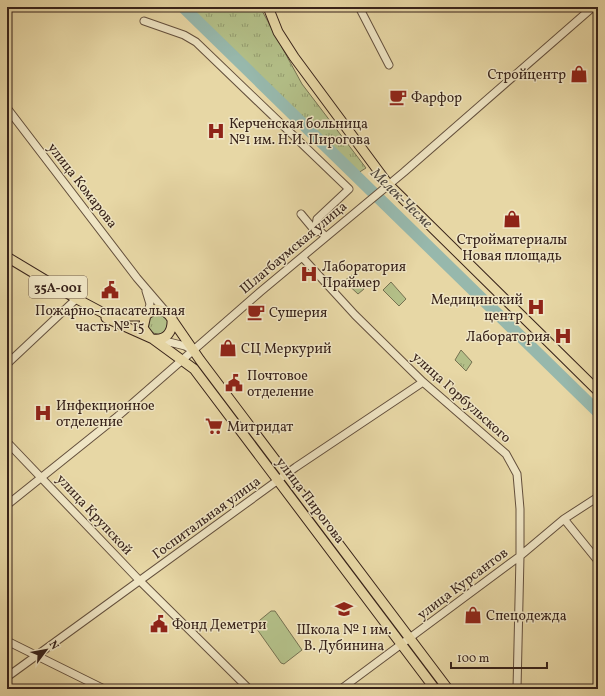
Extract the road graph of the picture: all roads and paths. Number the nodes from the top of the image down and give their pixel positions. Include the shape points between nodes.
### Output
1 (268, 7) edge
2 (359, 7) edge
3 (593, 7) edge
4 (144, 22) dead end
5 (389, 65) dead end
6 (7, 108) edge
7 (386, 186) junction
8 (301, 214) dead end
9 (315, 228) junction
10 (325, 238) junction
11 (7, 256) edge
12 (302, 257) junction
13 (7, 261) edge
14 (137, 278) junction
15 (76, 300) junction
16 (147, 313) junction
17 (108, 317) junction
18 (171, 317) junction
19 (152, 338) junction
20 (192, 350) junction
21 (182, 359) junction
22 (7, 364) edge
23 (423, 382) junction
24 (598, 391) edge
25 (7, 442) edge
26 (287, 473) junction
27 (42, 477) junction
28 (278, 480) junction
29 (598, 497) edge
30 (7, 505) edge
31 (564, 519) junction
32 (520, 556) junction
33 (598, 561) edge
34 (140, 581) junction
35 (409, 639) junction
36 (7, 641) edge
37 (401, 645) junction
38 (37, 656) junction
39 (7, 677) edge
40 (104, 689) edge
41 (249, 689) edge
42 (341, 689) edge
43 (435, 689) edge
44 (448, 689) edge
45 (517, 689) edge

1 - 7 main road via 278,32 294,58
2 - 5 street
3 - 7 street, Шлагбаумская улица
4 - 9 street via 184,35 196,42 348,189 317,219
6 - 14 street, улица Комарова
7 - 10 street, Шлагбаумская улица
7 - 24 main road
8 - 9 street
9 - 10 street
10 - 12 street, Шлагбаумская улица
11 - 15 main road, 35А-001
12 - 20 street, Шлагбаумская улица
12 - 23 street, улица Горбульского via 355,315
13 - 15 main road, 35А-001
14 - 16 street, улица Комарова via 149,299
14 - 18 street, улица Комарова
15 - 17 main road, 35А-001
15 - 22 street
16 - 17 main road
16 - 18 main road via 160,309
16 - 19 main road via 143,328
17 - 19 main road, улица Пирогова
18 - 19 main road via 173,328 168,335 160,339
18 - 20 main road, улица Комарова
19 - 20 street
19 - 21 main road, улица Пирогова
20 - 21 street, Шлагбаумская улица
20 - 26 main road, улица Пирогова
21 - 27 street, Шлагбаумская улица via 118,416
21 - 28 main road, улица Пирогова via 194,369
23 - 26 street, Госпитальная улица
23 - 32 street, улица Горбульского via 506,454 517,474
25 - 27 street, улица Крупской
26 - 28 street, Госпитальная улица
26 - 35 main road, улица Пирогова
27 - 30 street, Шлагбаумская улица
27 - 34 street, улица Крупской
28 - 34 street, Госпитальная улица
28 - 37 main road, улица Пирогова
29 - 31 street, улица Курсантов
31 - 32 street, улица Курсантов
31 - 33 street
32 - 35 street, улица Курсантов
32 - 45 street, улица Горбульского
34 - 38 street, Госпитальная улица
34 - 41 street, улица Крупской
35 - 37 street, улица Курсантов
35 - 44 main road, улица Пирогова
36 - 38 street
37 - 42 street, улица Курсантов
37 - 43 main road, улица Пирогова
38 - 39 street, Госпитальная улица
38 - 40 street

